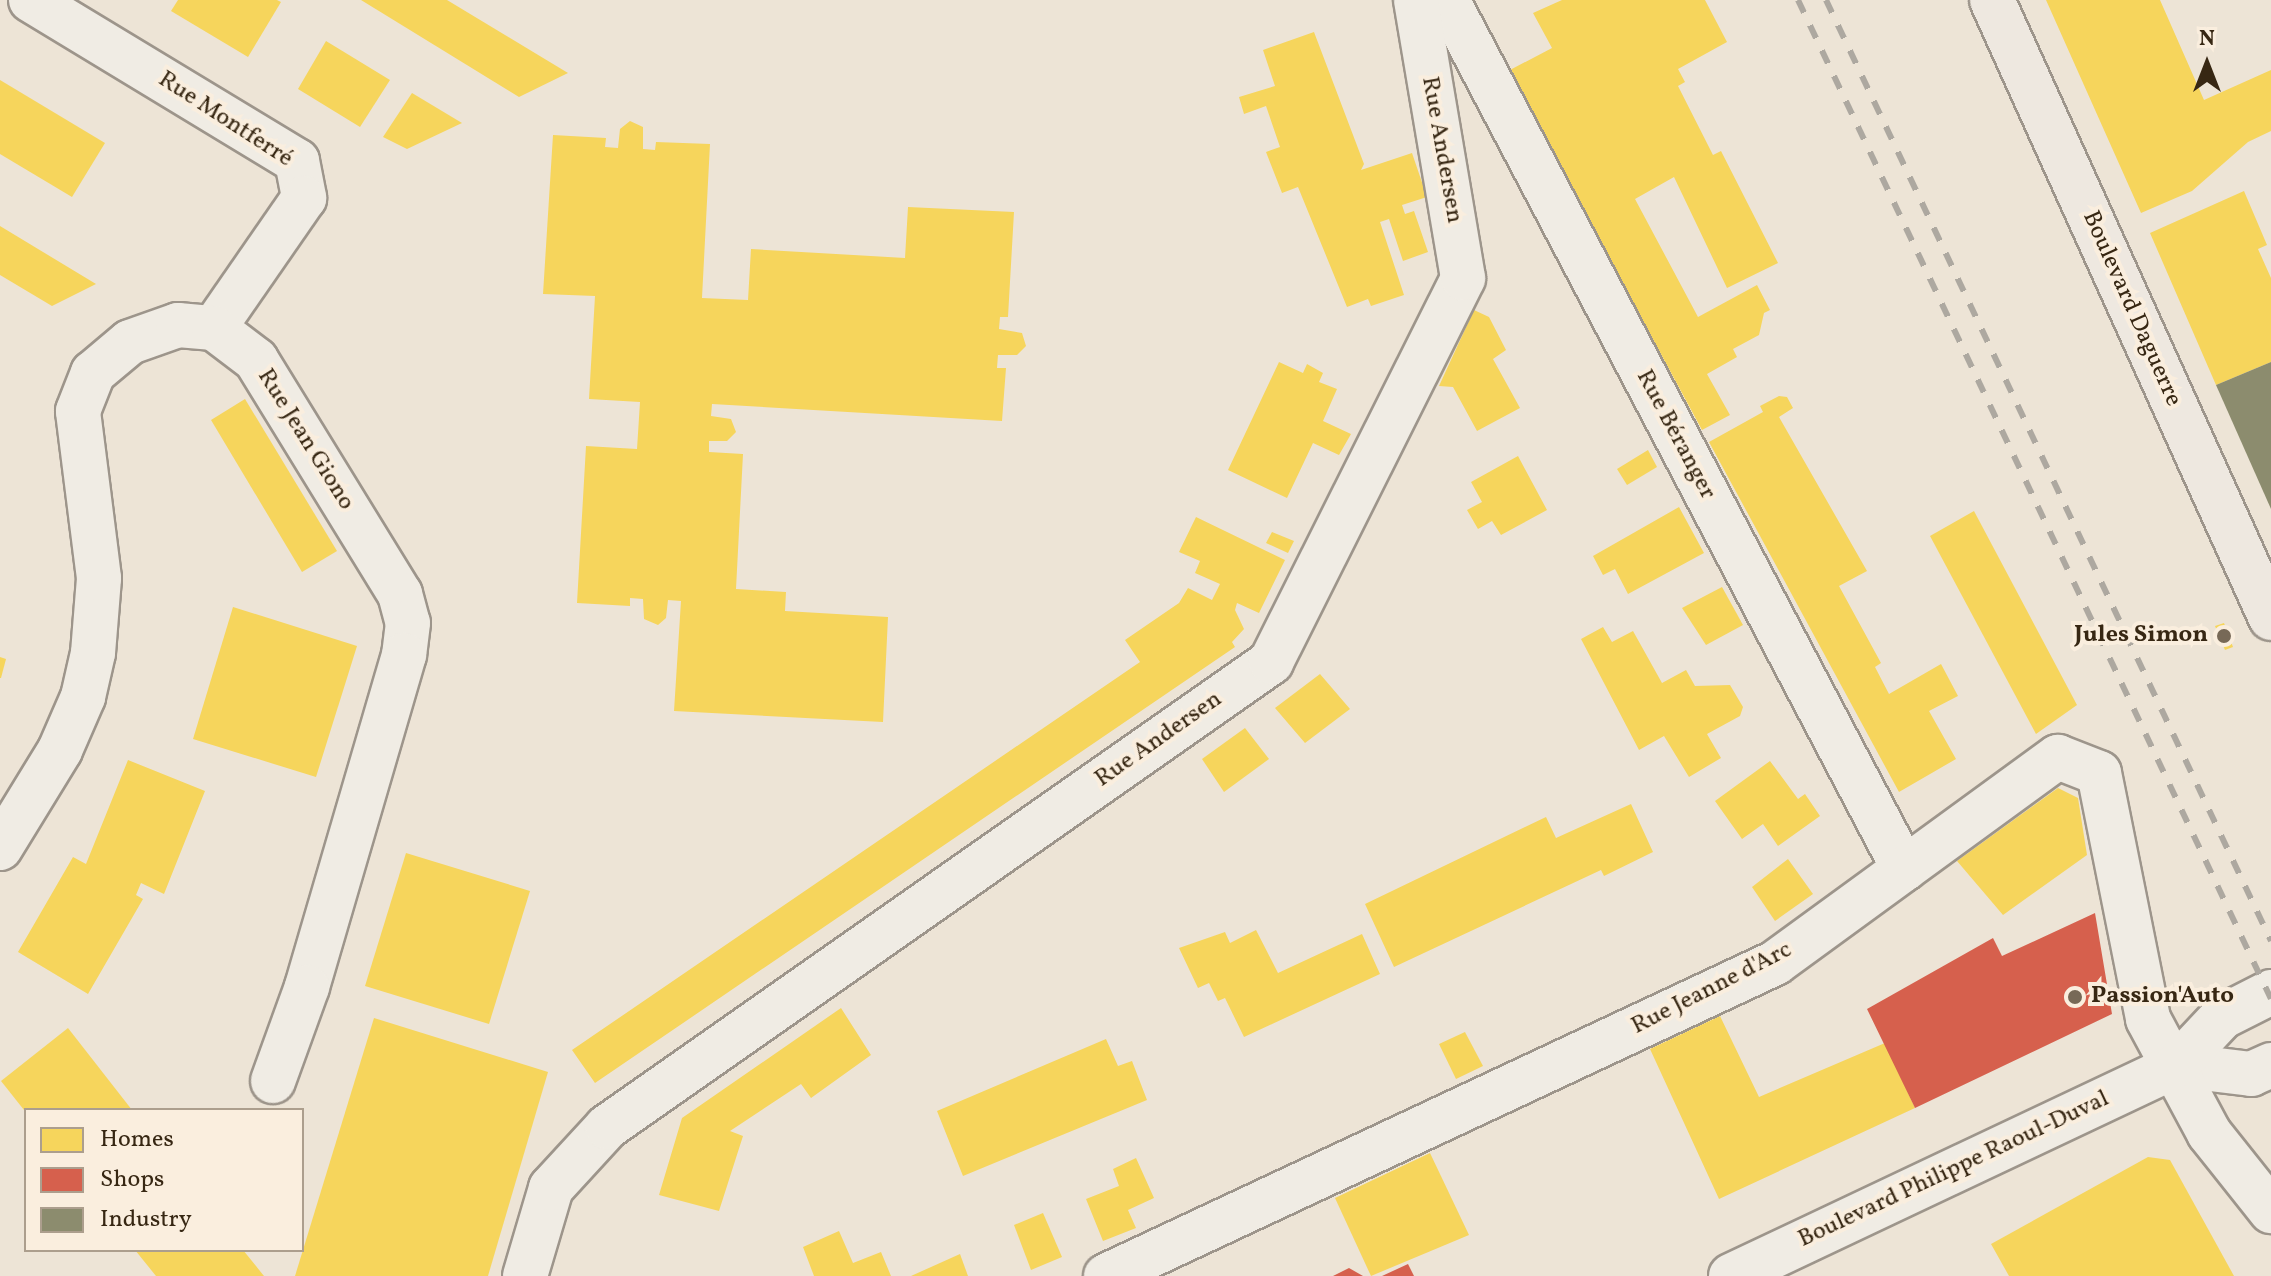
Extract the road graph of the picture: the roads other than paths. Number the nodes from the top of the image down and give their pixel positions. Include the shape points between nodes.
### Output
1 (31, 0) edge
2 (1416, 0) edge
3 (1447, 0) edge
4 (1992, 0) edge
5 (214, 328) junction
6 (2271, 618) edge
7 (0, 848) edge
8 (1904, 869) junction
9 (2271, 992) edge
10 (2177, 1065) junction
11 (2271, 1065) edge
12 (273, 1081) dead end
13 (2271, 1211) edge
14 (525, 1276) edge
15 (1106, 1276) edge
16 (1731, 1276) edge

1 - 5 street, Rue Montferré via 297,161 304,198
2 - 14 street, Rue Andersen via 1463,278 1271,662 607,1127 551,1188
3 - 8 street, Rue Béranger
4 - 6 main road, Boulevard Daguerre
5 - 7 street via 178,325 130,342 93,373 88,385 78,411 99,578 93,653 83,697 60,750
5 - 12 street, Rue Jean Giono via 256,360 400,594 408,623 404,655 307,987
8 - 10 street, Rue Jeanne d'Arc via 2058,757 2099,773 2148,1019
8 - 15 street, Rue Jeanne d'Arc via 1775,963
9 - 10 street, Boulevard Philippe Raoul-Duval via 2222,1017
10 - 11 street via 2251,1074
10 - 13 street via 2209,1133
10 - 16 street, Boulevard Philippe Raoul-Duval

